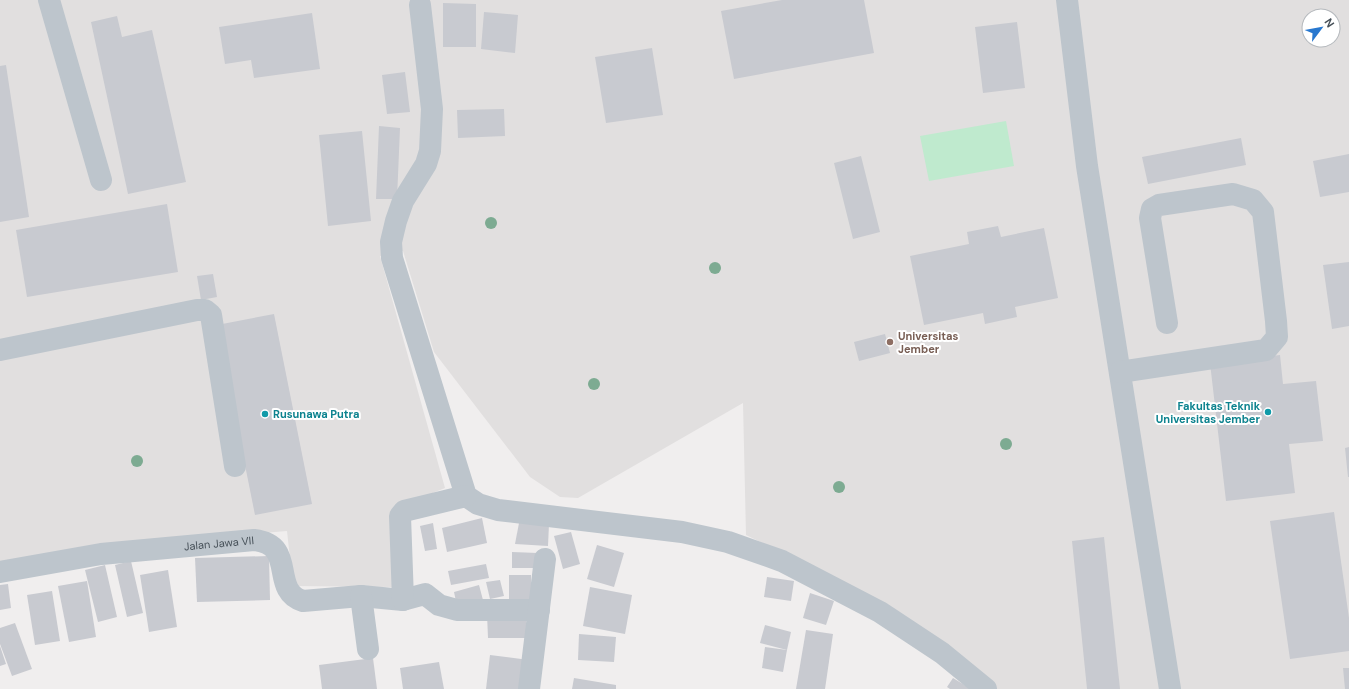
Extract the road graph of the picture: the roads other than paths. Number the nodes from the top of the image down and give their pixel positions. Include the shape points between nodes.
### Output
1 (49, 0) edge
2 (1067, 0) edge
3 (420, 5) dead end
4 (101, 180) dead end
5 (1167, 323) dead end
6 (0, 350) edge
7 (1120, 372) junction
8 (235, 466) dead end
9 (466, 496) junction
10 (545, 559) dead end
11 (0, 572) edge
12 (361, 596) junction
13 (403, 600) junction
14 (539, 610) junction
15 (368, 649) dead end
16 (529, 689) edge
17 (986, 689) edge
18 (1170, 689) edge

1 - 4 street
2 - 7 street via 1088,166
3 - 9 street via 432,109 430,151 426,164 396,220 391,242 392,258
5 - 7 street via 1150,218 1152,209 1159,205 1233,194 1253,200 1263,212 1277,337 1266,350
6 - 8 street via 205,310 211,315
7 - 18 street
9 - 13 street via 404,511 400,516
9 - 17 street via 478,504 498,510 682,532 728,542 782,561 880,612 942,653
10 - 14 street
11 - 12 street, Jalan Jawa VII via 101,554 254,540 268,543 279,554 288,588 299,600
12 - 13 street, Jalan Jawa VII
12 - 15 street
13 - 14 street via 425,594 439,605 457,610
14 - 16 street

